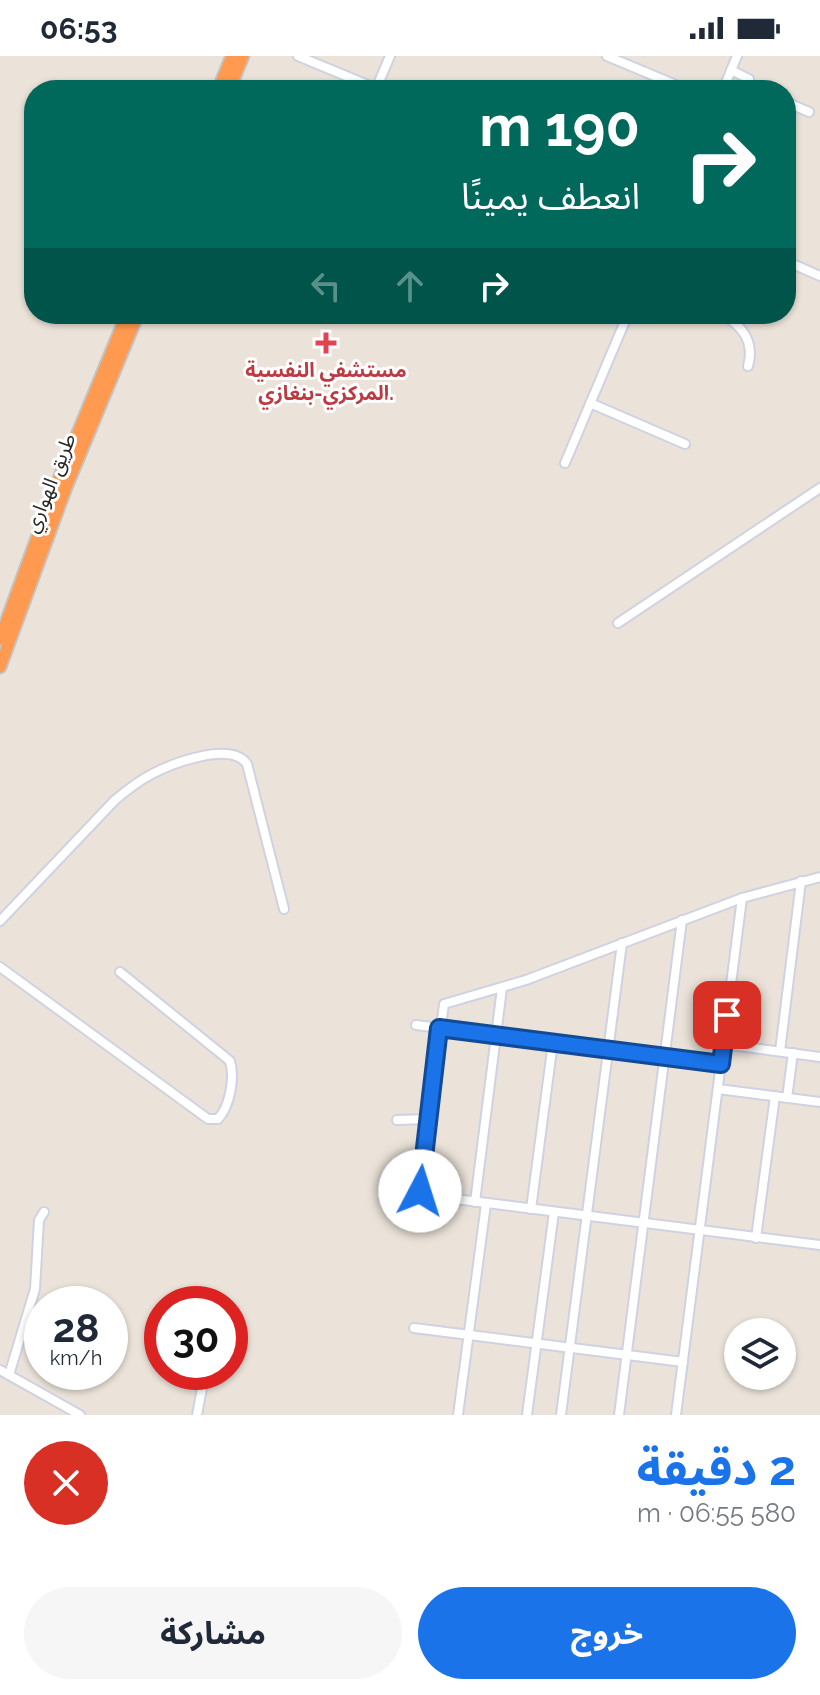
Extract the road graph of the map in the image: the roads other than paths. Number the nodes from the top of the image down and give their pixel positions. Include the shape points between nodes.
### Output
1 (232, 56) edge
2 (243, 56) edge
3 (298, 56) edge
4 (390, 56) edge
5 (607, 56) edge
6 (737, 56) edge
7 (731, 70) junction
8 (222, 80) edge
9 (233, 80) edge
10 (356, 80) edge
11 (381, 80) edge
12 (664, 80) edge
13 (727, 80) edge
14 (748, 80) edge
15 (796, 106) edge
16 (809, 112) dead end
17 (796, 265) edge
18 (820, 276) edge
19 (123, 324) edge
20 (134, 324) edge
21 (624, 324) edge
22 (737, 324) edge
23 (748, 366) dead end
24 (590, 403) junction
25 (685, 444) dead end
26 (565, 463) dead end
27 (61, 488) junction
28 (820, 488) edge
29 (618, 623) dead end
30 (0, 639) edge
31 (0, 667) edge
32 (820, 877) edge
33 (801, 881) junction
34 (742, 898) junction
35 (284, 909) dead end
36 (682, 920) junction
37 (0, 921) edge
38 (622, 943) junction
39 (0, 967) edge
40 (120, 972) dead end
41 (502, 988) junction
42 (416, 1025) dead end
43 (439, 1028) junction
44 (496, 1035) junction
45 (553, 1042) junction
46 (723, 1044) junction
47 (608, 1050) junction
48 (780, 1051) junction
49 (793, 1053) junction
50 (664, 1057) junction
51 (820, 1057) edge
52 (721, 1064) junction
53 (718, 1089) junction
54 (775, 1096) junction
55 (787, 1098) junction
56 (820, 1102) edge
57 (428, 1119) junction
58 (397, 1120) dead end
59 (475, 1202) junction
60 (486, 1204) junction
61 (531, 1209) junction
62 (44, 1212) dead end
63 (554, 1212) junction
64 (587, 1216) junction
65 (643, 1223) junction
66 (699, 1231) junction
67 (756, 1238) junction
68 (820, 1245) edge
69 (414, 1328) dead end
70 (469, 1335) junction
71 (536, 1343) junction
72 (570, 1347) junction
73 (627, 1355) junction
74 (683, 1362) junction
75 (0, 1370) edge
76 (9, 1375) junction
77 (202, 1390) edge
78 (80, 1415) edge
79 (197, 1415) edge
80 (458, 1415) edge
81 (527, 1415) edge
82 (561, 1415) edge
83 (619, 1415) edge
84 (676, 1415) edge

1 - 8 highway
2 - 9 highway
3 - 10 street
4 - 11 street
5 - 12 street
6 - 7 street
7 - 13 street
7 - 14 street
15 - 16 street
17 - 18 street
19 - 27 highway, طريق الهواري
20 - 27 highway, طريق الهواري
21 - 24 street
22 - 23 street via 751,351
24 - 25 street
24 - 26 street
27 - 30 highway, طريق الهواري
27 - 31 highway, طريق الهواري
28 - 29 street
32 - 33 street
33 - 34 street
33 - 48 street
34 - 36 street
34 - 46 street
35 - 37 street via 247,764 242,756 228,753 170,765 136,783
36 - 38 street
36 - 50 street
38 - 41 street
38 - 47 street
39 - 40 street via 208,1119 218,1119 231,1083 230,1061
41 - 43 street via 444,1004
41 - 44 street
42 - 43 street
43 - 44 street
43 - 57 street
44 - 45 street
44 - 59 street
45 - 47 street
45 - 61 street
46 - 48 street
46 - 52 street
47 - 50 street
47 - 64 street
48 - 49 street
49 - 51 street
49 - 55 street
50 - 52 street
50 - 65 street
52 - 53 street
53 - 54 street
53 - 66 street
54 - 55 street
54 - 67 street
55 - 56 street
57 - 58 street
57 - 59 street via 420,1191
59 - 60 street
60 - 61 street
60 - 70 street
61 - 63 street
62 - 76 street via 39,1220 35,1289
63 - 64 street
63 - 71 street
64 - 65 street
64 - 72 street
65 - 66 street
65 - 73 street
66 - 67 street
66 - 74 street
67 - 68 street
69 - 70 street
70 - 71 street
70 - 80 street
71 - 72 street
71 - 81 street
72 - 73 street
72 - 82 street
73 - 74 street
73 - 83 street
74 - 84 street
75 - 76 street
76 - 78 street
77 - 79 street

